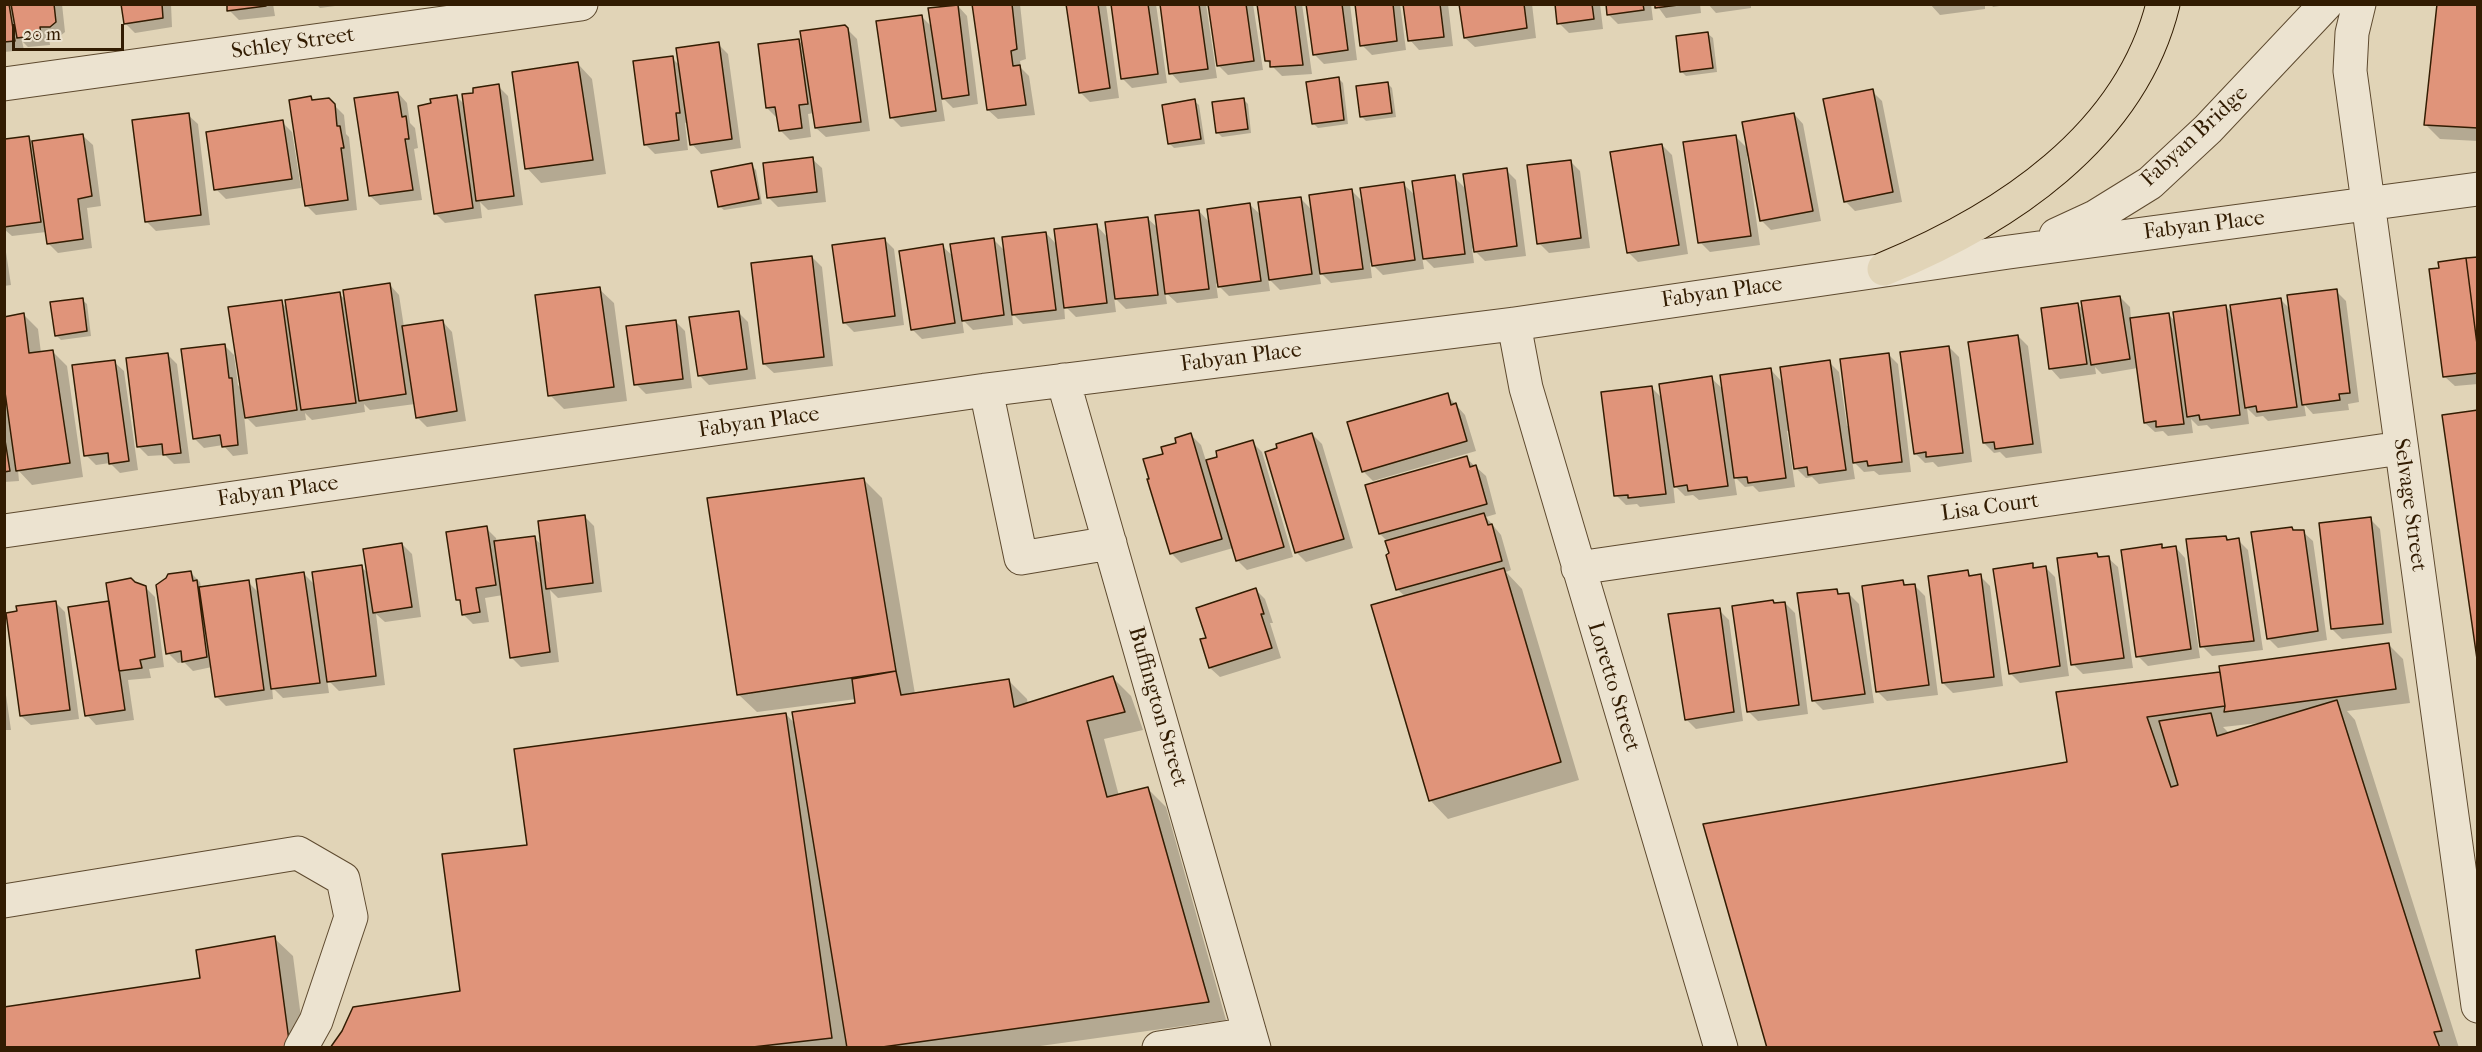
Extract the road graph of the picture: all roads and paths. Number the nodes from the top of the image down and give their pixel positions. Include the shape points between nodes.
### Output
1 (581, 4) edge
2 (2163, 4) edge
3 (2326, 4) edge
4 (2359, 4) edge
5 (4, 84) edge
6 (2478, 189) edge
7 (2369, 205) junction
8 (2010, 252) junction
9 (1884, 269) junction
10 (1514, 324) junction
11 (1063, 380) junction
12 (986, 390) junction
13 (2401, 448) junction
14 (4, 531) edge
15 (1110, 543) junction
16 (1578, 567) junction
17 (4, 901) edge
18 (2478, 1006) edge
19 (1252, 1041) edge
20 (301, 1047) edge
21 (1159, 1047) edge
22 (1721, 1047) edge

1 - 5 street, Schley Street
2 - 9 highway via 2147,50 2121,96 2067,158 1998,212 1945,242
3 - 8 street, Fabyan Bridge via 2201,136 2150,183 2095,217
4 - 7 street, Selvage Street via 2352,33 2350,71
6 - 7 street, Fabyan Place
7 - 8 street, Fabyan Place
7 - 13 street, Selvage Street
8 - 9 street, Fabyan Place
9 - 10 street, Fabyan Place
10 - 11 street, Fabyan Place
10 - 16 street, Loretto Street via 1526,388
11 - 12 street, Fabyan Place
11 - 15 street, Buffington Street
12 - 14 street, Fabyan Place
12 - 15 street via 1021,558
13 - 16 street, Lisa Court
13 - 18 street, Selvage Street
15 - 19 street, Buffington Street
16 - 22 street, Loretto Street
17 - 20 street via 298,853 343,879 351,917 316,1021
19 - 21 street

